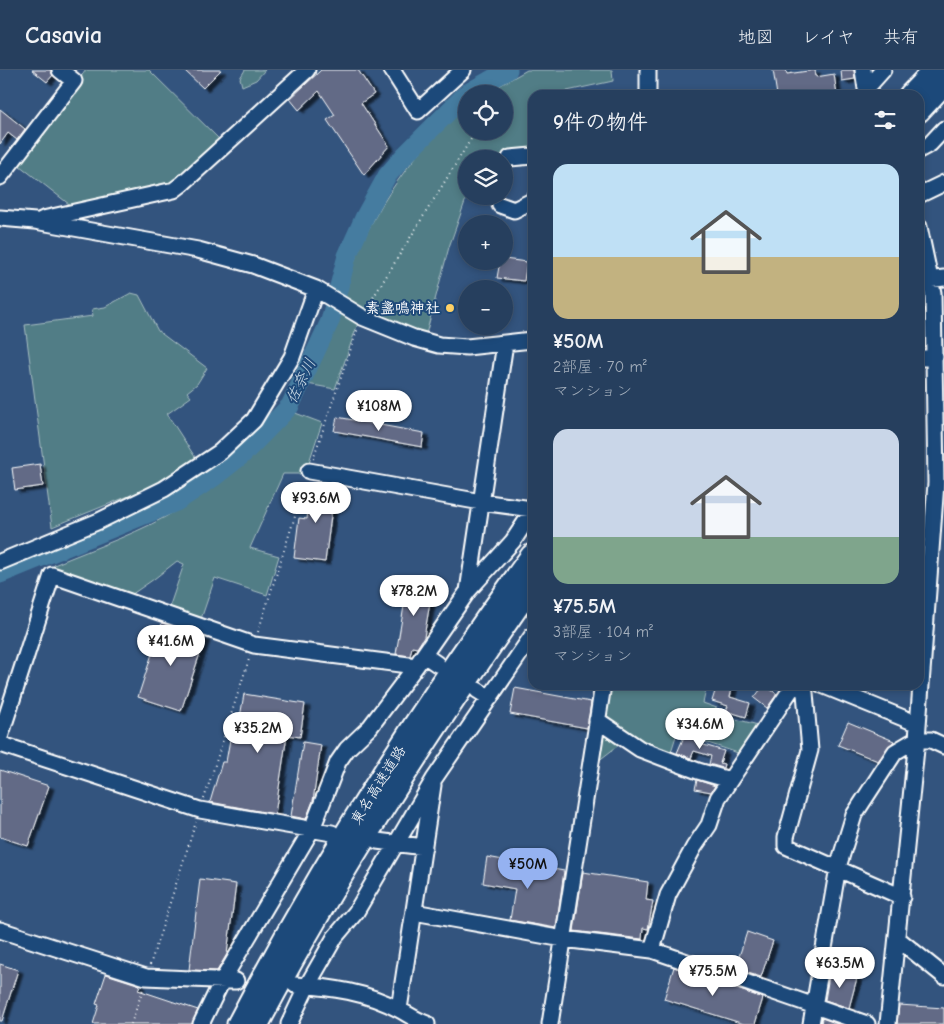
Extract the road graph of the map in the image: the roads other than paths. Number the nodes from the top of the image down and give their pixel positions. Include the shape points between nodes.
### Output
1 (60, 70) edge
2 (307, 70) edge
3 (392, 70) edge
4 (463, 70) edge
5 (648, 70) edge
6 (863, 70) edge
7 (883, 70) edge
8 (934, 70) edge
9 (944, 84) edge
10 (648, 90) edge
11 (866, 90) edge
12 (868, 90) edge
13 (915, 90) edge
14 (924, 106) edge
15 (944, 129) edge
16 (924, 147) edge
17 (528, 156) edge
18 (513, 158) edge
19 (0, 177) edge
20 (944, 184) edge
21 (924, 193) edge
22 (528, 203) edge
23 (500, 205) dead end
24 (0, 218) edge
25 (35, 221) junction
26 (924, 249) edge
27 (931, 279) edge
28 (316, 289) junction
29 (528, 340) edge
30 (505, 343) junction
31 (935, 357) junction
32 (924, 358) edge
33 (309, 471) road end
34 (481, 502) junction
35 (528, 510) edge
36 (528, 517) edge
37 (528, 561) edge
38 (0, 562) edge
39 (468, 591) junction
40 (528, 592) edge
41 (528, 642) edge
42 (924, 648) edge
43 (420, 661) junction
44 (437, 664) dead end
45 (477, 690) dead end
46 (601, 690) edge
47 (791, 690) edge
48 (803, 690) edge
49 (832, 690) edge
50 (921, 690) edge
51 (490, 698) junction
52 (597, 720) junction
53 (918, 731) junction
54 (0, 737) edge
55 (0, 744) edge
56 (944, 746) edge
57 (434, 779) junction
58 (730, 780) junction
59 (312, 829) junction
60 (332, 833) dead end
61 (377, 842) dead end
62 (394, 843) junction
63 (424, 847) junction
64 (838, 868) junction
65 (902, 897) junction
66 (414, 912) junction
67 (0, 930) edge
68 (563, 939) junction
69 (898, 939) junction
70 (652, 950) junction
71 (943, 972) edge
72 (229, 981) junction
73 (301, 985) junction
74 (814, 1006) junction
75 (399, 1010) junction
76 (417, 1022) edge
77 (201, 1024) edge
78 (238, 1024) edge
79 (258, 1024) edge
80 (289, 1024) edge
81 (550, 1024) edge
82 (811, 1024) edge
83 (867, 1024) edge
84 (888, 1024) edge

1 - 19 street via 74,81
2 - 25 street via 174,190
3 - 4 street via 418,111
5 - 10 street
6 - 11 street
7 - 12 street
8 - 13 highway
9 - 14 highway
15 - 16 street
17 - 18 street
20 - 21 street
22 - 23 street via 514,210
24 - 25 street
25 - 28 street via 198,250 253,265
26 - 27 street
27 - 31 street
28 - 30 street via 362,317 414,338 439,345
28 - 38 street via 292,357 254,420 220,452 164,489 99,521
29 - 30 street
30 - 34 street
31 - 32 street
31 - 42 street via 936,483
33 - 34 street
34 - 35 street
34 - 39 street
36 - 39 street via 513,541
37 - 78 highway, 東名高速道路 via 442,684 357,816
39 - 43 street
40 - 79 highway, 東名高速道路 via 372,825
41 - 51 street
43 - 44 street
43 - 54 street via 254,645 52,575
43 - 59 street via 370,727 338,762
45 - 51 street
46 - 52 street
47 - 58 street
48 - 64 street via 810,750 786,846
49 - 53 street
50 - 53 street
51 - 57 street
52 - 58 street via 640,749
52 - 68 street
53 - 56 street
53 - 64 street via 895,752 854,815
53 - 65 street
55 - 59 street via 200,810
57 - 62 street
57 - 63 street
58 - 70 street via 718,798 709,825 668,895
59 - 60 street
59 - 72 street
61 - 62 street
62 - 63 street
62 - 73 street via 356,912
63 - 66 street
64 - 65 street
64 - 74 street
65 - 69 street
66 - 68 street
66 - 75 street
67 - 72 street via 146,977
68 - 70 street
68 - 81 street
69 - 71 street
69 - 84 street
70 - 74 street
72 - 77 street
73 - 75 street via 343,988
73 - 80 street
74 - 82 street
74 - 83 street
75 - 76 street

